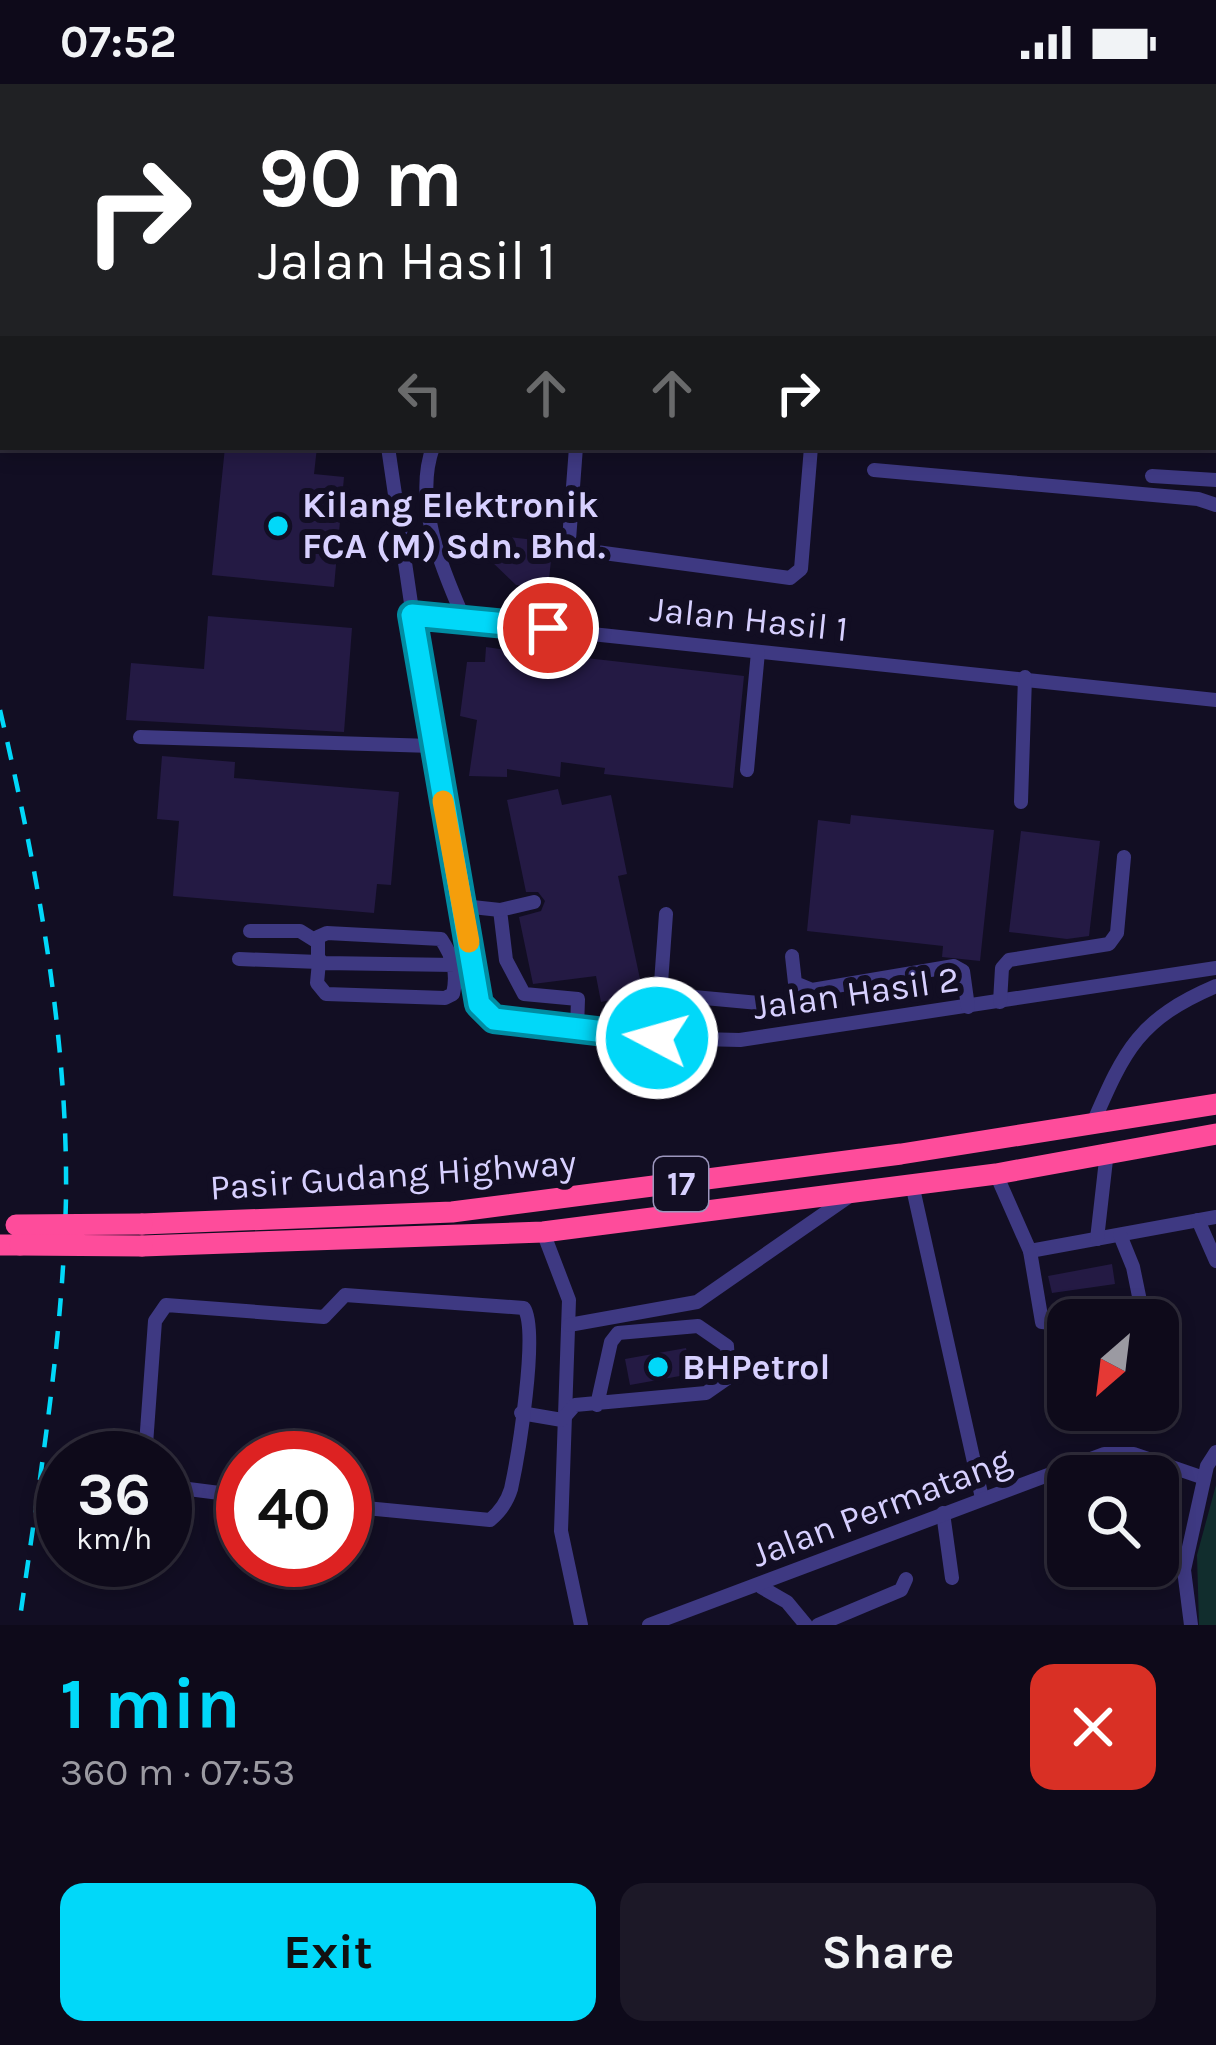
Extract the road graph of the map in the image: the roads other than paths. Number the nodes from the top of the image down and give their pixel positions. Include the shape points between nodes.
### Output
1 (388, 450) edge
2 (433, 450) edge
3 (576, 450) edge
4 (811, 450) edge
5 (874, 470) dead end
6 (1152, 476) dead end
7 (1216, 480) edge
8 (1216, 506) edge
9 (412, 615) junction
10 (464, 619) junction
11 (758, 652) junction
12 (1025, 677) junction
13 (1216, 700) edge
14 (140, 737) dead end
15 (432, 746) junction
16 (747, 770) dead end
17 (1021, 802) dead end
18 (1124, 856) dead end
19 (534, 902) dead end
20 (463, 907) junction
21 (500, 910) junction
22 (666, 914) dead end
23 (250, 931) dead end
24 (316, 941) junction
25 (792, 956) dead end
26 (239, 959) dead end
27 (319, 962) junction
28 (473, 964) junction
29 (455, 965) junction
30 (1216, 968) edge
31 (1216, 986) edge
32 (661, 994) junction
33 (1000, 1002) junction
34 (759, 1003) dead end
35 (968, 1007) junction
36 (577, 1030) junction
37 (657, 1038) junction
38 (1216, 1104) edge
39 (1093, 1123) junction
40 (1216, 1134) edge
41 (1107, 1150) junction
42 (996, 1174) junction
43 (912, 1184) junction
44 (856, 1192) junction
45 (1216, 1216) edge
46 (1198, 1220) junction
47 (543, 1232) junction
48 (1120, 1234) junction
49 (9, 1235) edge
50 (142, 1235) junction
51 (1097, 1239) junction
52 (1030, 1251) junction
53 (1216, 1262) edge
54 (1139, 1299) edge
55 (568, 1325) junction
56 (1047, 1327) edge
57 (597, 1405) junction
58 (521, 1413) junction
59 (562, 1420) junction
60 (147, 1431) edge
61 (1216, 1452) edge
62 (1204, 1478) junction
63 (982, 1498) junction
64 (372, 1509) edge
65 (943, 1513) junction
66 (952, 1578) dead end
67 (906, 1580) dead end
68 (761, 1587) junction
69 (581, 1625) edge
70 (649, 1625) edge
71 (806, 1625) edge
72 (818, 1625) edge
73 (1191, 1625) edge

1 - 9 street
2 - 10 street via 427,490 437,558
3 - 4 street via 574,550 790,578 801,569
5 - 8 street
6 - 7 street
9 - 10 street, Jalan Hasil 1
9 - 15 street
10 - 11 street, Jalan Hasil 1
11 - 12 street, Jalan Hasil 1
11 - 16 street
12 - 13 street, Jalan Hasil 1
12 - 17 street
14 - 15 street
15 - 20 street
18 - 33 street via 1117,933 1109,944 1009,960 1001,968
19 - 21 street
20 - 21 street
20 - 28 street
21 - 36 street via 513,981 524,994 578,999
22 - 32 street
23 - 24 street via 300,931
24 - 27 street
24 - 29 street via 327,933 439,938
25 - 35 street via 795,983 812,989 954,966 963,971
26 - 27 street
27 - 29 street
27 - 29 street via 317,983 326,994 422,998 452,994
28 - 29 street
28 - 36 street, Jalan Hasil 2 via 479,1004 502,1021
30 - 33 street, Jalan Hasil 2
31 - 39 street via 1156,1016 1132,1044
32 - 34 street
32 - 37 street
33 - 35 street, Jalan Hasil 2
35 - 37 street, Jalan Hasil 2 via 740,1040
36 - 37 street, Jalan Hasil 2
38 - 39 highway, Pasir Gudang Highway / 17
39 - 50 highway, Pasir Gudang Highway / 17 via 452,1212
40 - 41 highway, Pasir Gudang Highway / 17
41 - 42 highway, Pasir Gudang Highway / 17
41 - 51 street
42 - 43 highway, Pasir Gudang Highway / 17
42 - 52 street
43 - 44 highway, Pasir Gudang Highway / 17
43 - 63 street
44 - 47 highway, Pasir Gudang Highway / 17
44 - 55 street via 697,1302
45 - 46 street
46 - 48 street
46 - 53 street
47 - 50 highway, Pasir Gudang Highway / 17
47 - 55 street via 569,1300
48 - 51 street
48 - 54 street
49 - 50 highway, Pasir Gudang Highway / 17, bridge
51 - 52 street
52 - 56 street
55 - 59 street
57 - 57 street via 717,1389 729,1377 727,1346 698,1326 618,1333
57 - 59 street via 575,1405
58 - 59 street
58 - 60 street via 530,1320 524,1308 345,1295 324,1317 166,1305 155,1321
58 - 64 street via 511,1491 490,1520
59 - 69 street via 562,1531
61 - 62 street
62 - 63 street, Jalan Permatang via 1134,1454 1104,1454
62 - 73 street via 1184,1570
63 - 65 street, Jalan Permatang
65 - 66 street
65 - 68 street, Jalan Permatang
67 - 72 street
68 - 70 street, Jalan Permatang
68 - 71 street

